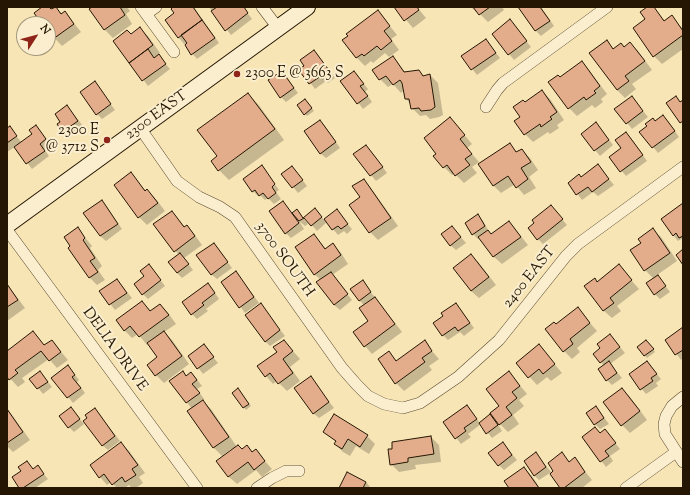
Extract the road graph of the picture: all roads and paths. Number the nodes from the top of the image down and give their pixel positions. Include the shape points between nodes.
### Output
1 (156, 7) edge
2 (262, 7) edge
3 (307, 7) edge
4 (607, 7) edge
5 (144, 10) edge
6 (278, 28) junction
7 (174, 52) dead end
8 (486, 107) dead end
9 (140, 128) junction
10 (683, 167) edge
11 (7, 225) edge
12 (7, 230) edge
13 (683, 397) edge
14 (403, 408) joint
15 (676, 452) junction
16 (683, 462) edge
17 (299, 471) dead end
18 (197, 488) edge
19 (257, 488) edge
20 (626, 488) edge

1 - 5 street
2 - 6 street
3 - 6 main road, 2300 EAST
4 - 8 street via 503,84
5 - 7 street
6 - 9 main road, 2300 EAST
9 - 11 main road, 2300 EAST
9 - 14 street, 3700 SOUTH via 177,181 234,217 357,386 368,396 384,404
10 - 14 street, 2400 EAST via 578,244 499,340 458,377 420,403
12 - 18 street, DELIA DRIVE
13 - 15 street via 672,406 664,424 665,434
15 - 16 street
15 - 20 street
17 - 19 street via 286,471

